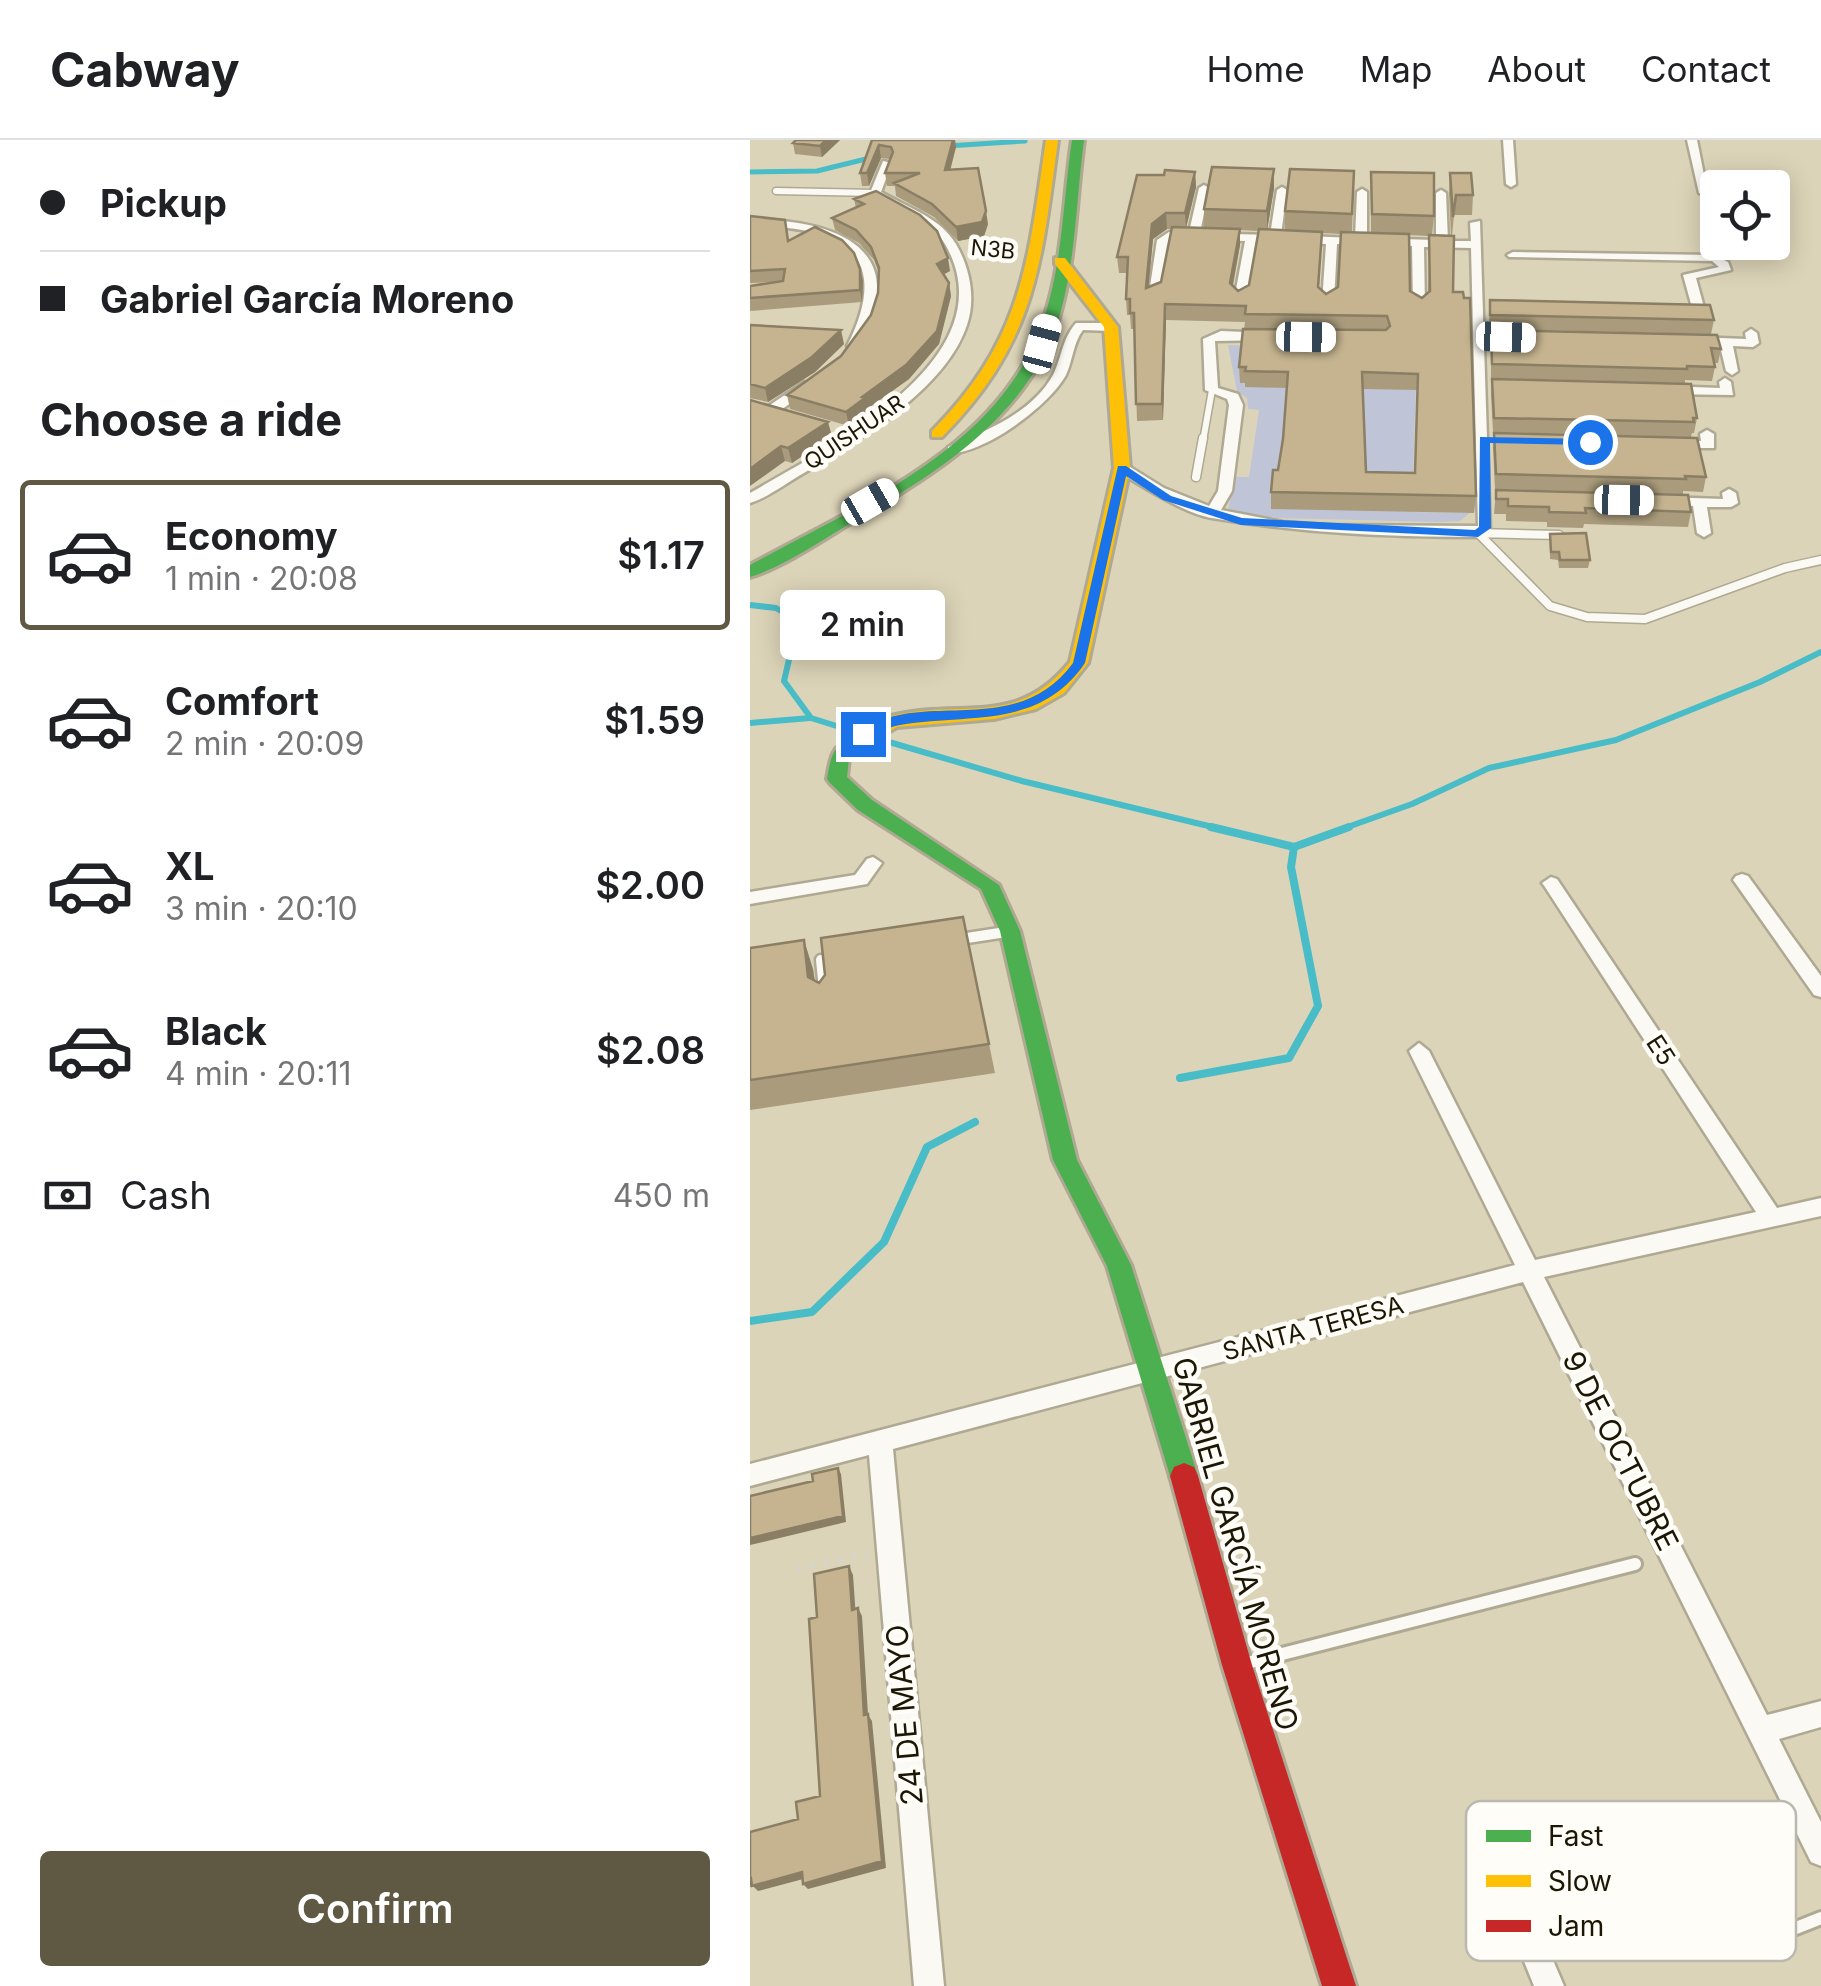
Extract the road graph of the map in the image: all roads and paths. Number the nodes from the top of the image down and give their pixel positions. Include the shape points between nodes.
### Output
1 (1508, 140) edge
2 (1692, 140) edge
3 (1051, 146) edge
4 (1076, 146) edge
5 (886, 162) edge
6 (1700, 175) edge
7 (1511, 184) dead end
8 (1204, 188) edge
9 (1282, 190) dead end
10 (776, 192) dead end
11 (1362, 192) dead end
12 (875, 193) junction
13 (1441, 194) dead end
14 (750, 223) edge
15 (1476, 223) dead end
16 (1194, 235) junction
17 (1251, 237) junction
18 (1275, 238) junction
19 (1332, 239) junction
20 (1361, 240) junction
21 (1418, 241) junction
22 (1442, 242) junction
23 (950, 244) junction
24 (1480, 252) junction
25 (1036, 254) junction
26 (1509, 255) dead end
27 (1060, 261) junction
28 (1152, 297) edge
29 (1240, 300) edge
30 (1328, 303) edge
31 (1420, 307) edge
32 (1698, 311) edge
33 (1111, 327) junction
34 (1751, 333) dead end
35 (1280, 337) edge
36 (1686, 341) edge
37 (1726, 342) junction
38 (849, 352) edge
39 (825, 374) edge
40 (1212, 390) junction
41 (1648, 390) edge
42 (788, 415) edge
43 (836, 430) dead end
44 (1708, 434) dead end
45 (853, 436) junction
46 (1650, 444) edge
47 (947, 453) junction
48 (1122, 468) junction
49 (1196, 477) dead end
50 (1729, 492) dead end
51 (750, 499) edge
52 (1643, 501) edge
53 (1699, 502) junction
54 (1211, 514) junction
55 (1478, 533) junction
56 (1704, 534) dead end
57 (1580, 535) edge
58 (1821, 560) edge
59 (754, 562) edge
60 (873, 863) dead end
61 (1742, 880) dead end
62 (1551, 882) dead end
63 (750, 898) edge
64 (1010, 931) junction
65 (934, 943) edge
66 (840, 957) edge
67 (821, 960) junction
68 (803, 963) edge
69 (1821, 990) edge
70 (826, 1004) edge
71 (1419, 1051) dead end
72 (1818, 1211) edge
73 (1771, 1217) junction
74 (1529, 1271) junction
75 (1154, 1370) junction
76 (880, 1443) junction
77 (750, 1475) edge
78 (864, 1555) dead end
79 (1634, 1564) dead end
80 (798, 1569) dead end
81 (1237, 1665) junction
82 (1821, 1714) edge
83 (1762, 1730) junction
84 (1821, 1852) edge
85 (1821, 1918) edge
86 (1796, 1928) edge
87 (1539, 1961) edge
88 (929, 1986) edge
89 (1339, 1986) edge
90 (1549, 1986) edge

1 - 7 street
2 - 6 street
3 - 4 street via 1061,156
3 - 25 street
4 - 27 street
5 - 12 street
8 - 16 street
9 - 18 street
10 - 12 lane
11 - 20 street
12 - 23 street via 930,223
13 - 22 street
14 - 38 street via 815,226 859,254 872,295
15 - 24 street
16 - 17 street
16 - 28 street via 1164,237
17 - 18 street
17 - 29 street
18 - 19 street
19 - 20 street
19 - 30 street
20 - 21 street
21 - 22 street
21 - 31 street
22 - 24 street
23 - 25 path, N3B
23 - 45 street, QUISHUAR via 968,297 957,333 922,384
24 - 55 street via 1491,498
25 - 59 street via 1004,358 957,419
26 - 32 street via 1718,259 1725,270 1689,275
27 - 33 street
27 - 47 street via 1042,344 1028,371
33 - 47 street via 1080,326 1058,377 1037,402 997,432
33 - 48 street
34 - 37 street via 1753,343
35 - 40 street via 1210,337
36 - 37 street
37 - 41 street via 1728,392
39 - 42 street via 766,409
40 - 49 lane
40 - 54 street via 1236,404 1225,491
43 - 45 street
44 - 46 street via 1709,445
45 - 51 street, QUISHUAR
47 - 59 street
48 - 54 street via 1167,498
48 - 64 street via 1079,663 1065,682 1009,710 882,724 855,740 837,763 837,779 865,805 981,877
50 - 53 street via 1731,502
52 - 53 street
53 - 56 street
54 - 55 street via 1327,528
55 - 57 lane
55 - 58 lane via 1550,606 1587,617 1646,619
60 - 63 street via 861,880
61 - 69 street
62 - 73 street, E5
64 - 65 lane
64 - 75 street, GABRIEL GARCÍA MORENO via 1065,1160 1118,1264
66 - 67 lane
67 - 68 lane
67 - 70 lane
71 - 74 street, 9 DE OCTUBRE
72 - 73 street, SANTA TERESA
73 - 74 street, SANTA TERESA
74 - 75 street, SANTA TERESA
74 - 83 street, 9 DE OCTUBRE
75 - 76 street, SANTA TERESA
75 - 81 street, GABRIEL GARCÍA MORENO
76 - 77 street, SANTA TERESA
76 - 88 street, 24 DE MAYO
78 - 80 path
79 - 81 lane
81 - 89 street, GABRIEL GARCÍA MORENO
82 - 83 street
83 - 84 street, 9 DE OCTUBRE
85 - 86 lane
87 - 90 street

